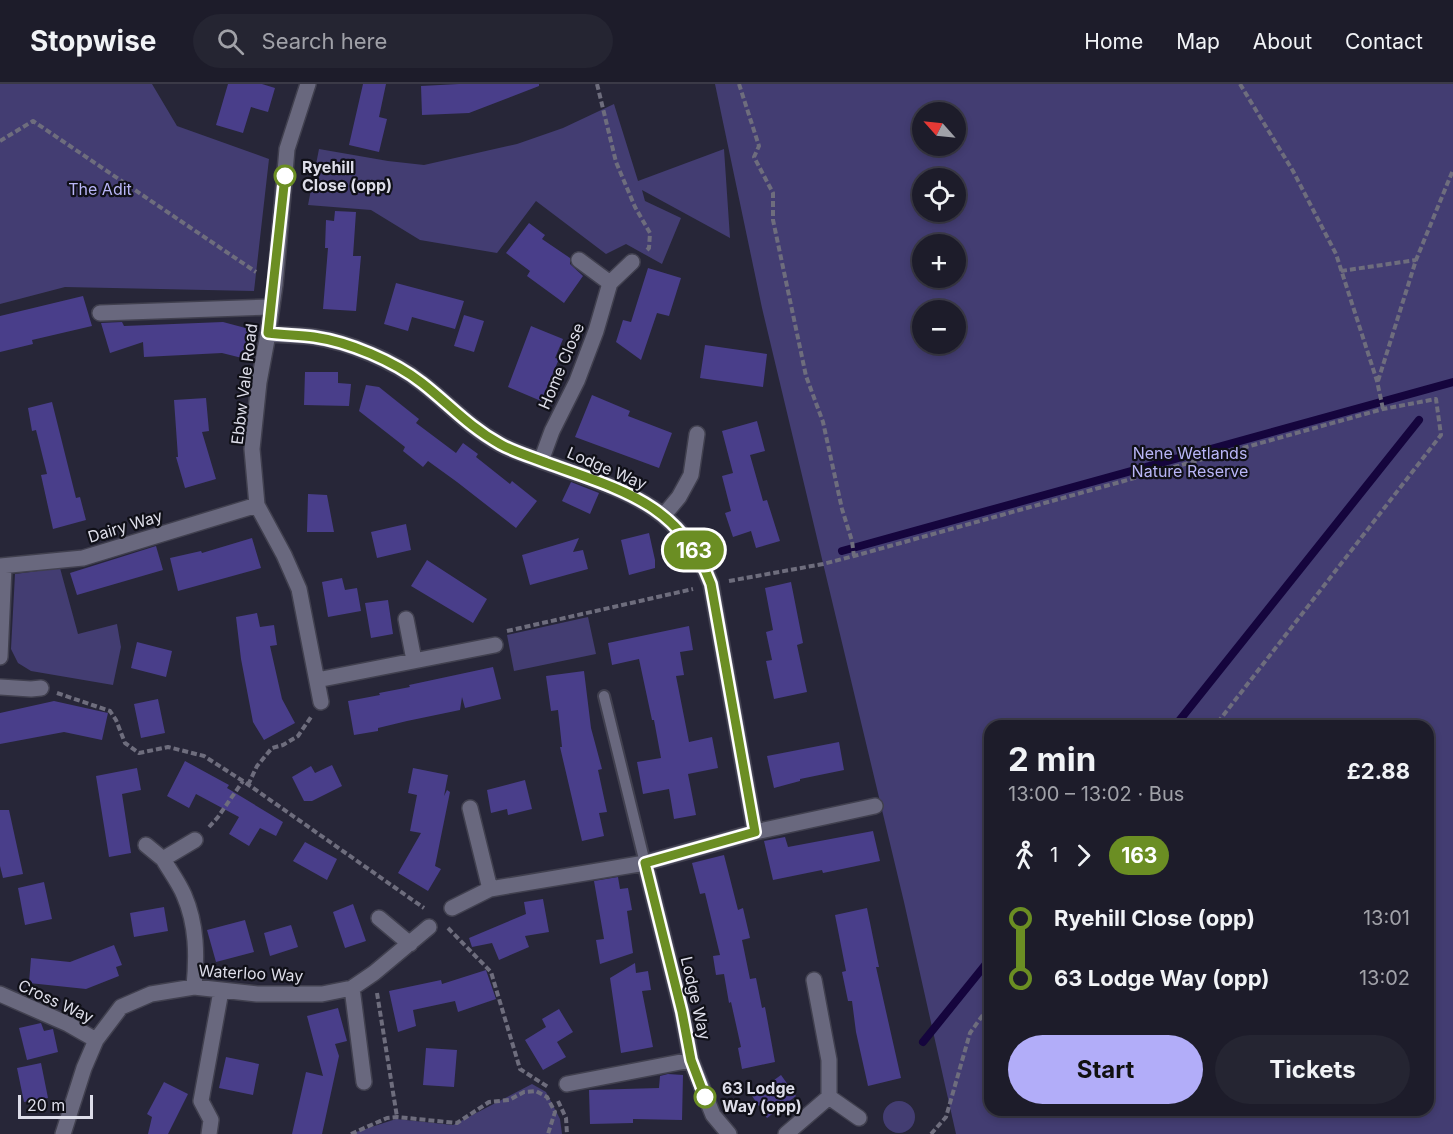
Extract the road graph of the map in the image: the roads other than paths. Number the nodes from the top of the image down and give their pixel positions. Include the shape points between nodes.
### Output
1 (308, 84) edge
2 (579, 260) dead end
3 (632, 262) road end
4 (610, 283) junction
5 (271, 307) junction
6 (100, 313) dead end
7 (268, 333) junction
8 (697, 434) dead end
9 (541, 461) junction
10 (257, 505) junction
11 (664, 515) junction
12 (2, 566) edge
13 (406, 619) dead end
14 (495, 645) road end
15 (0, 657) edge
16 (414, 660) junction
17 (317, 680) junction
18 (0, 687) edge
19 (41, 688) road end
20 (604, 696) dead end
21 (321, 702) road end
22 (875, 806) dead end
23 (470, 808) dead end
24 (755, 832) junction
25 (195, 840) road end
26 (146, 845) dead end
27 (163, 859) junction
28 (645, 863) junction
29 (490, 889) junction
30 (452, 908) dead end
31 (379, 918) dead end
32 (430, 920) road end
33 (410, 944) junction
34 (814, 980) dead end
35 (194, 987) junction
36 (352, 988) junction
37 (221, 991) junction
38 (0, 994) edge
39 (96, 1040) junction
40 (691, 1060) junction
41 (364, 1082) dead end
42 (567, 1084) dead end
43 (829, 1097) junction
44 (859, 1118) dead end
45 (63, 1134) edge
46 (208, 1134) edge
47 (729, 1134) edge
48 (786, 1134) edge

1 - 5 street, Ebbw Vale Road via 287,149
2 - 4 street
3 - 4 street
4 - 9 street, Home Close via 596,332
5 - 6 street
5 - 7 street, Ebbw Vale Road
7 - 9 street, Lodge Way via 316,338 387,362 421,382 470,425 503,446
7 - 10 street, Ebbw Vale Road via 252,449
8 - 11 street via 691,475
9 - 11 street, Lodge Way via 638,499
10 - 12 street, Dairy Way via 83,558
10 - 17 street, Ebbw Vale Road via 299,589
11 - 24 street, Lodge Way via 703,563 711,584
12 - 15 street
13 - 16 street
14 - 16 street
16 - 17 street
17 - 21 street, Ebbw Vale Road
18 - 19 street
20 - 28 lane
22 - 24 street
23 - 29 street
24 - 28 street
25 - 27 street
26 - 27 street
27 - 35 street via 184,895 194,926
28 - 29 street
28 - 40 street, Lodge Way
29 - 30 street
31 - 33 street
32 - 33 street, Waterloo Way
33 - 36 street, Waterloo Way
34 - 43 street via 830,1060
35 - 37 street, Waterloo Way
35 - 39 street, Waterloo Way via 151,994 122,1007
36 - 37 street, Waterloo Way via 322,994
36 - 41 street
37 - 46 street via 201,1101 211,1120
38 - 39 street, Cross Way
39 - 45 street, Waterloo Way
40 - 42 street
40 - 47 street, Lodge Way via 713,1115
43 - 44 street
43 - 48 street

